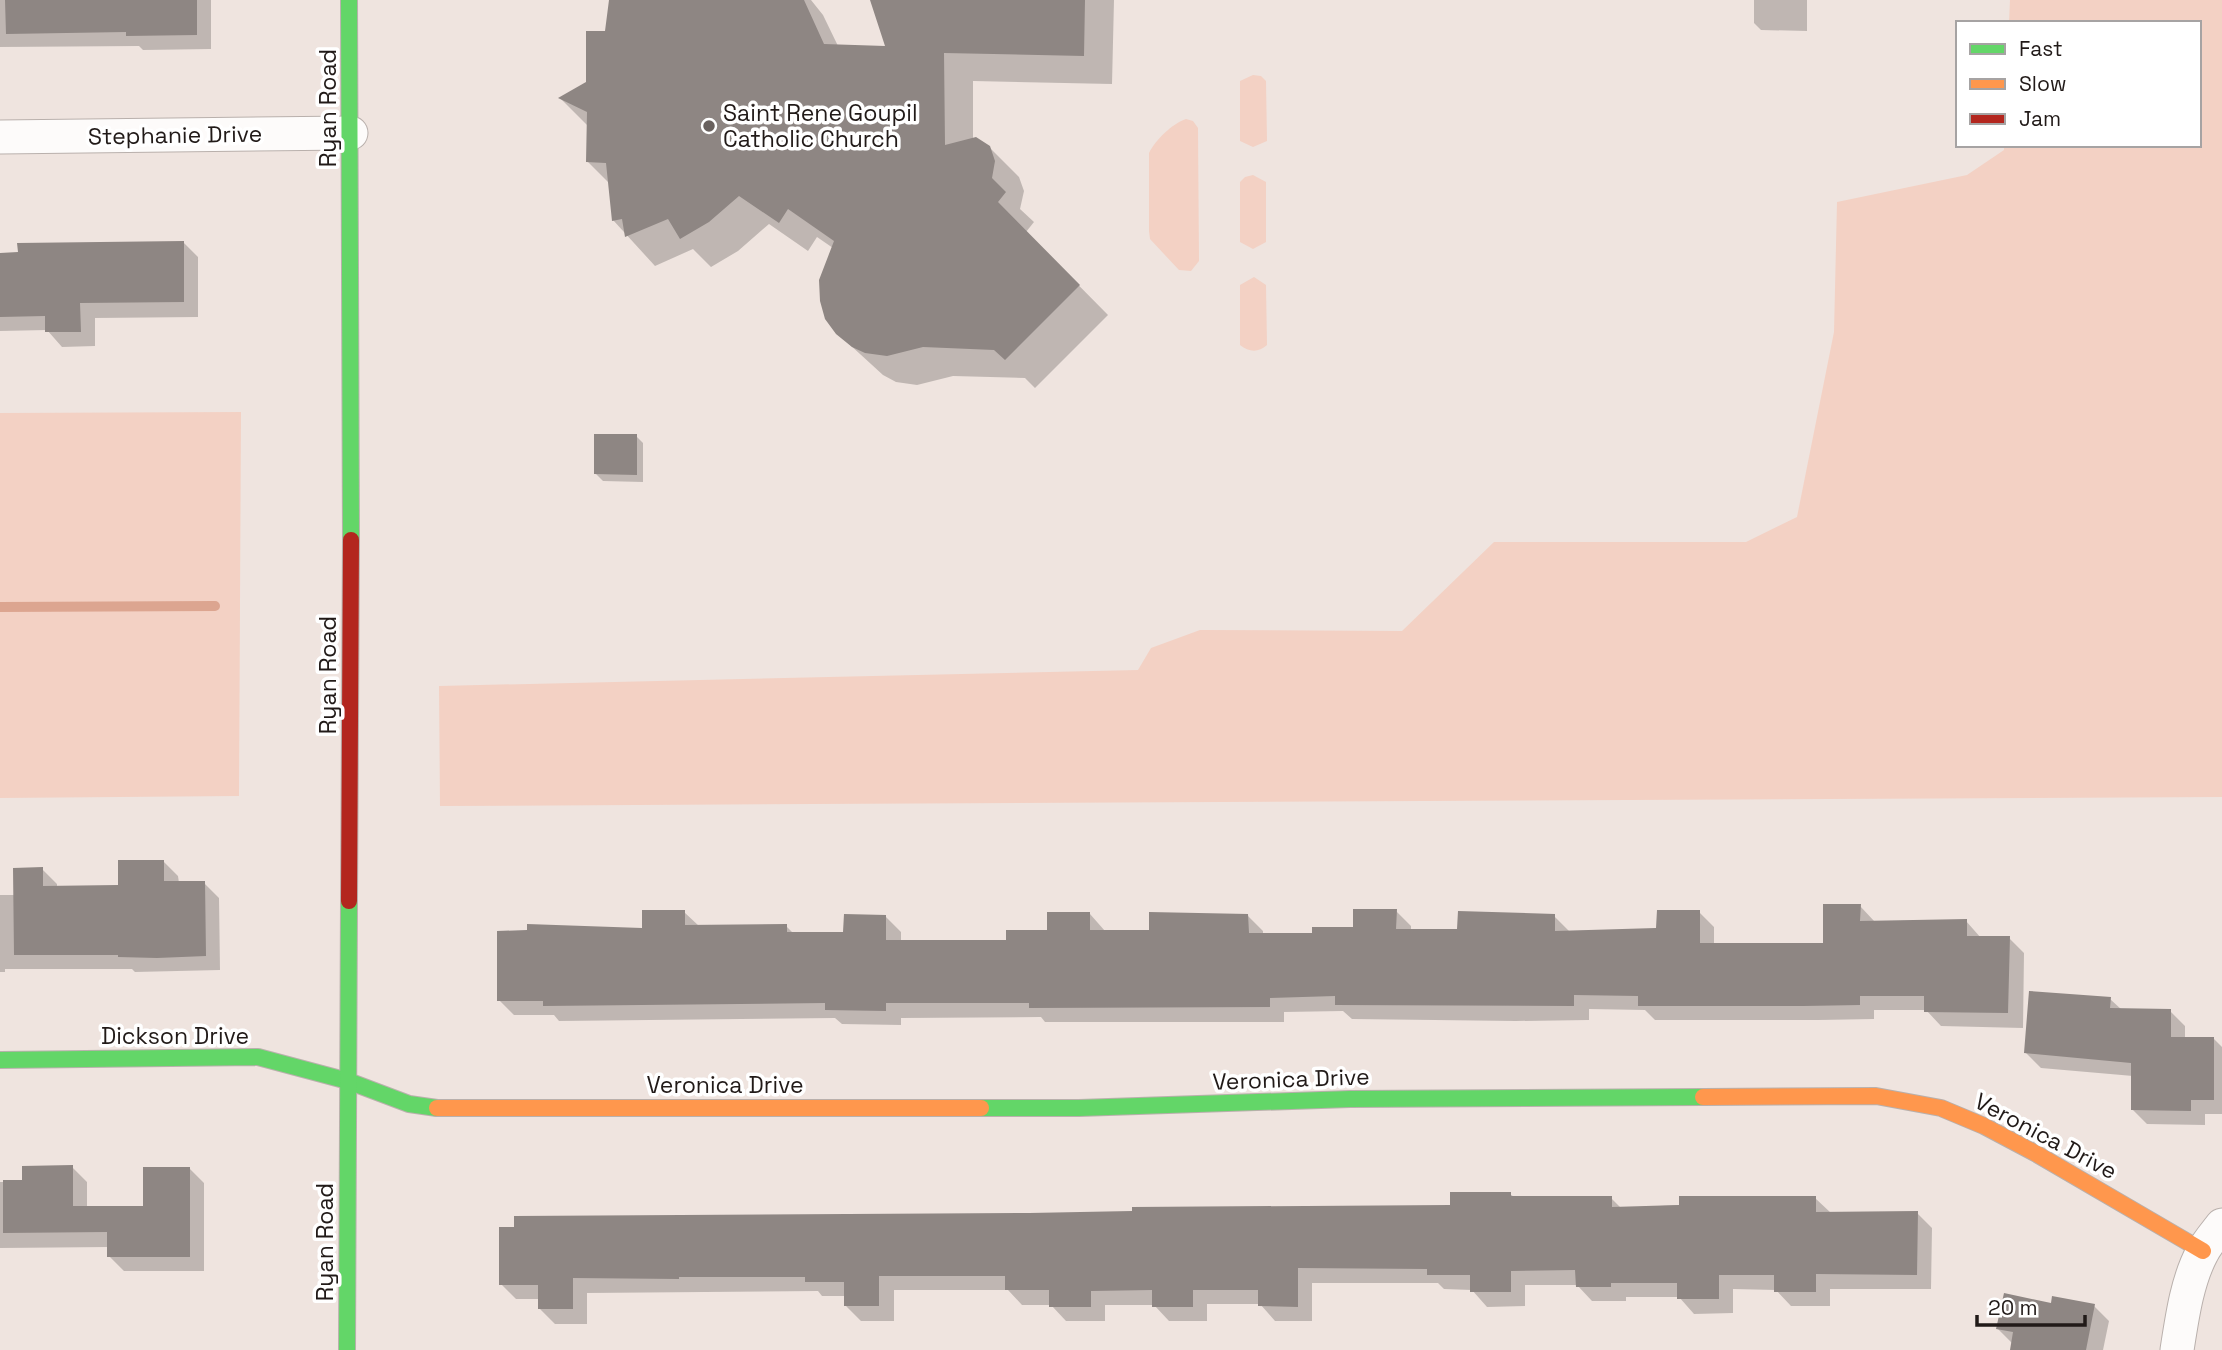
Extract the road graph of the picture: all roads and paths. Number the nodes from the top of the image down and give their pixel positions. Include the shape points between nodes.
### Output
1 (349, 0) edge
2 (351, 133) junction
3 (0, 137) edge
4 (0, 1060) edge
5 (348, 1081) junction
6 (2212, 1238) edge
7 (347, 1350) edge
8 (2177, 1350) edge

1 - 2 street, Ryan Road
2 - 3 street, Stephanie Drive
2 - 5 street, Ryan Road
4 - 5 street, Dickson Drive via 258,1057
5 - 6 street, Veronica Drive via 433,1108 1079,1108 1350,1099 1876,1096 1941,1108 1984,1126
5 - 7 street, Ryan Road
6 - 8 street via 2188,1296

